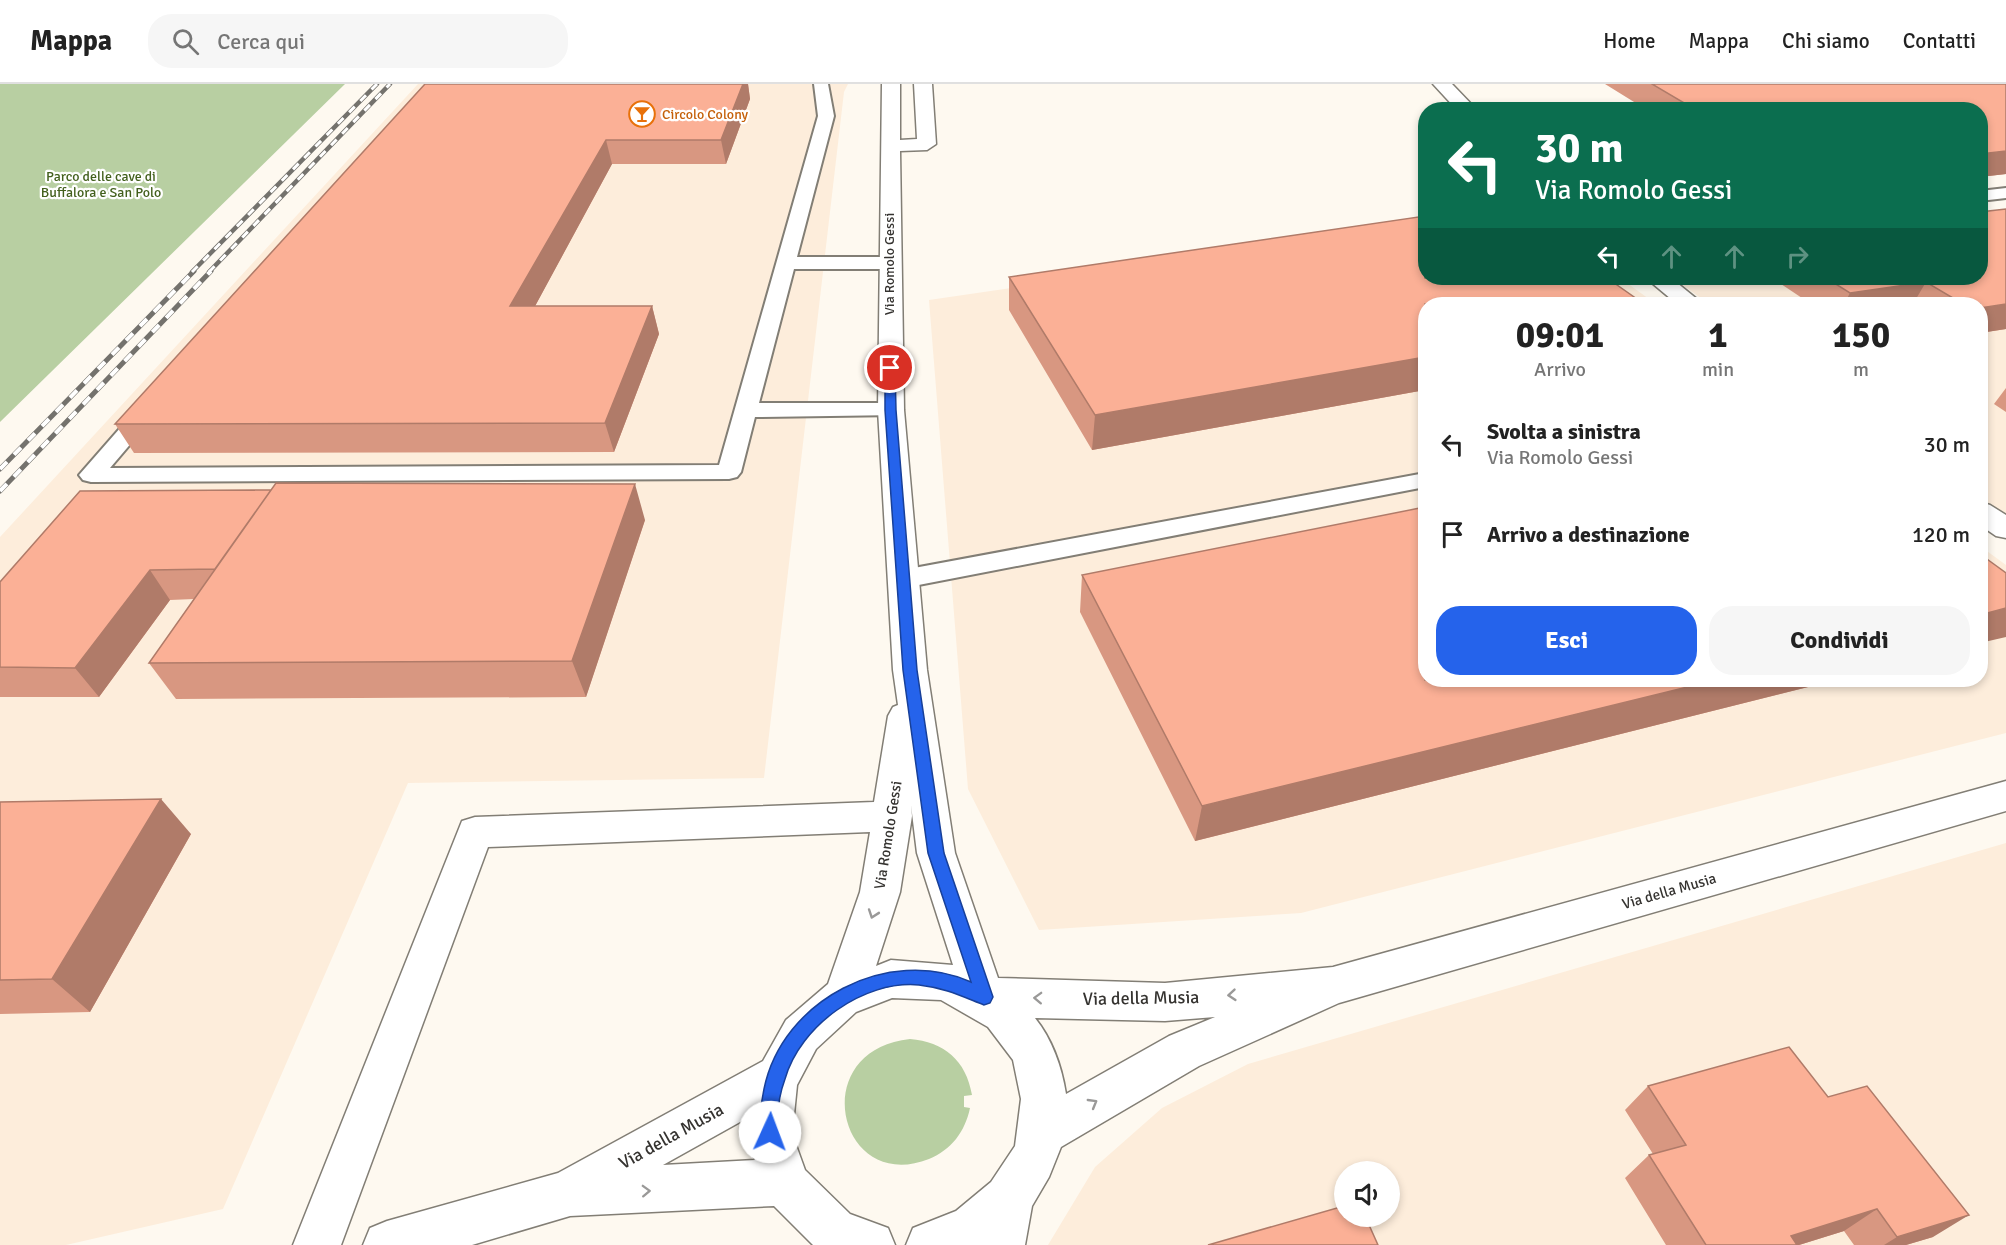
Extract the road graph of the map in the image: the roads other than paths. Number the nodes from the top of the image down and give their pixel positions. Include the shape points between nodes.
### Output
1 (821, 84) edge
2 (891, 84) edge
3 (923, 84) edge
4 (1442, 84) edge
5 (1460, 102) edge
6 (890, 146) junction
7 (2006, 193) edge
8 (1988, 195) edge
9 (784, 263) junction
10 (889, 263) junction
11 (1666, 285) edge
12 (1682, 297) edge
13 (160, 396) edge
14 (746, 410) junction
15 (891, 410) junction
16 (1418, 481) edge
17 (1988, 517) edge
18 (2006, 529) edge
19 (903, 579) junction
20 (910, 670) junction
21 (2006, 796) edge
22 (893, 816) junction
23 (1332, 986) junction
24 (845, 995) junction
25 (984, 997) junction
26 (776, 1077) junction
27 (1042, 1132) junction
28 (784, 1182) junction
29 (566, 1194) junction
30 (1010, 1197) junction
31 (848, 1241) edge
32 (317, 1245) edge
33 (387, 1245) edge
34 (930, 1245) edge
35 (1000, 1245) edge

1 - 9 lane via 826,116
2 - 6 street, Via Romolo Gessi
3 - 6 street via 927,144
4 - 5 street
6 - 10 street, Via Romolo Gessi
7 - 8 lane
9 - 10 lane
9 - 14 lane
10 - 15 street, Via Romolo Gessi
11 - 12 street
13 - 14 lane via 91,475 729,472
14 - 15 lane
15 - 19 street, Via Romolo Gessi
16 - 19 lane
17 - 18 street
19 - 20 street, Via Romolo Gessi
20 - 22 street, Via Romolo Gessi
20 - 25 street, Via Romolo Gessi via 936,853
21 - 23 street, Via della Musia
22 -> 24 street, Via Romolo Gessi via 880,892
22 - 32 street via 476,832
23 -> 25 street, Via della Musia via 1165,1002
27 -> 23 street, Via della Musia via 1184,1051
24 - 25 street, Via della Musia via 879,982 916,977 952,982
24 - 26 street, Via della Musia via 815,1016 792,1044
25 - 27 street, Via della Musia via 1013,1021 1034,1053 1044,1090
26 - 28 street, Via della Musia via 769,1114 771,1149
26 - 29 street, Via della Musia
27 - 30 street, Via della Musia via 1031,1166
29 -> 28 street, Via della Musia
28 - 31 street, Via della Musia via 806,1211
29 - 33 street, Via della Musia
30 - 34 street, Via della Musia via 973,1228
30 - 35 street

